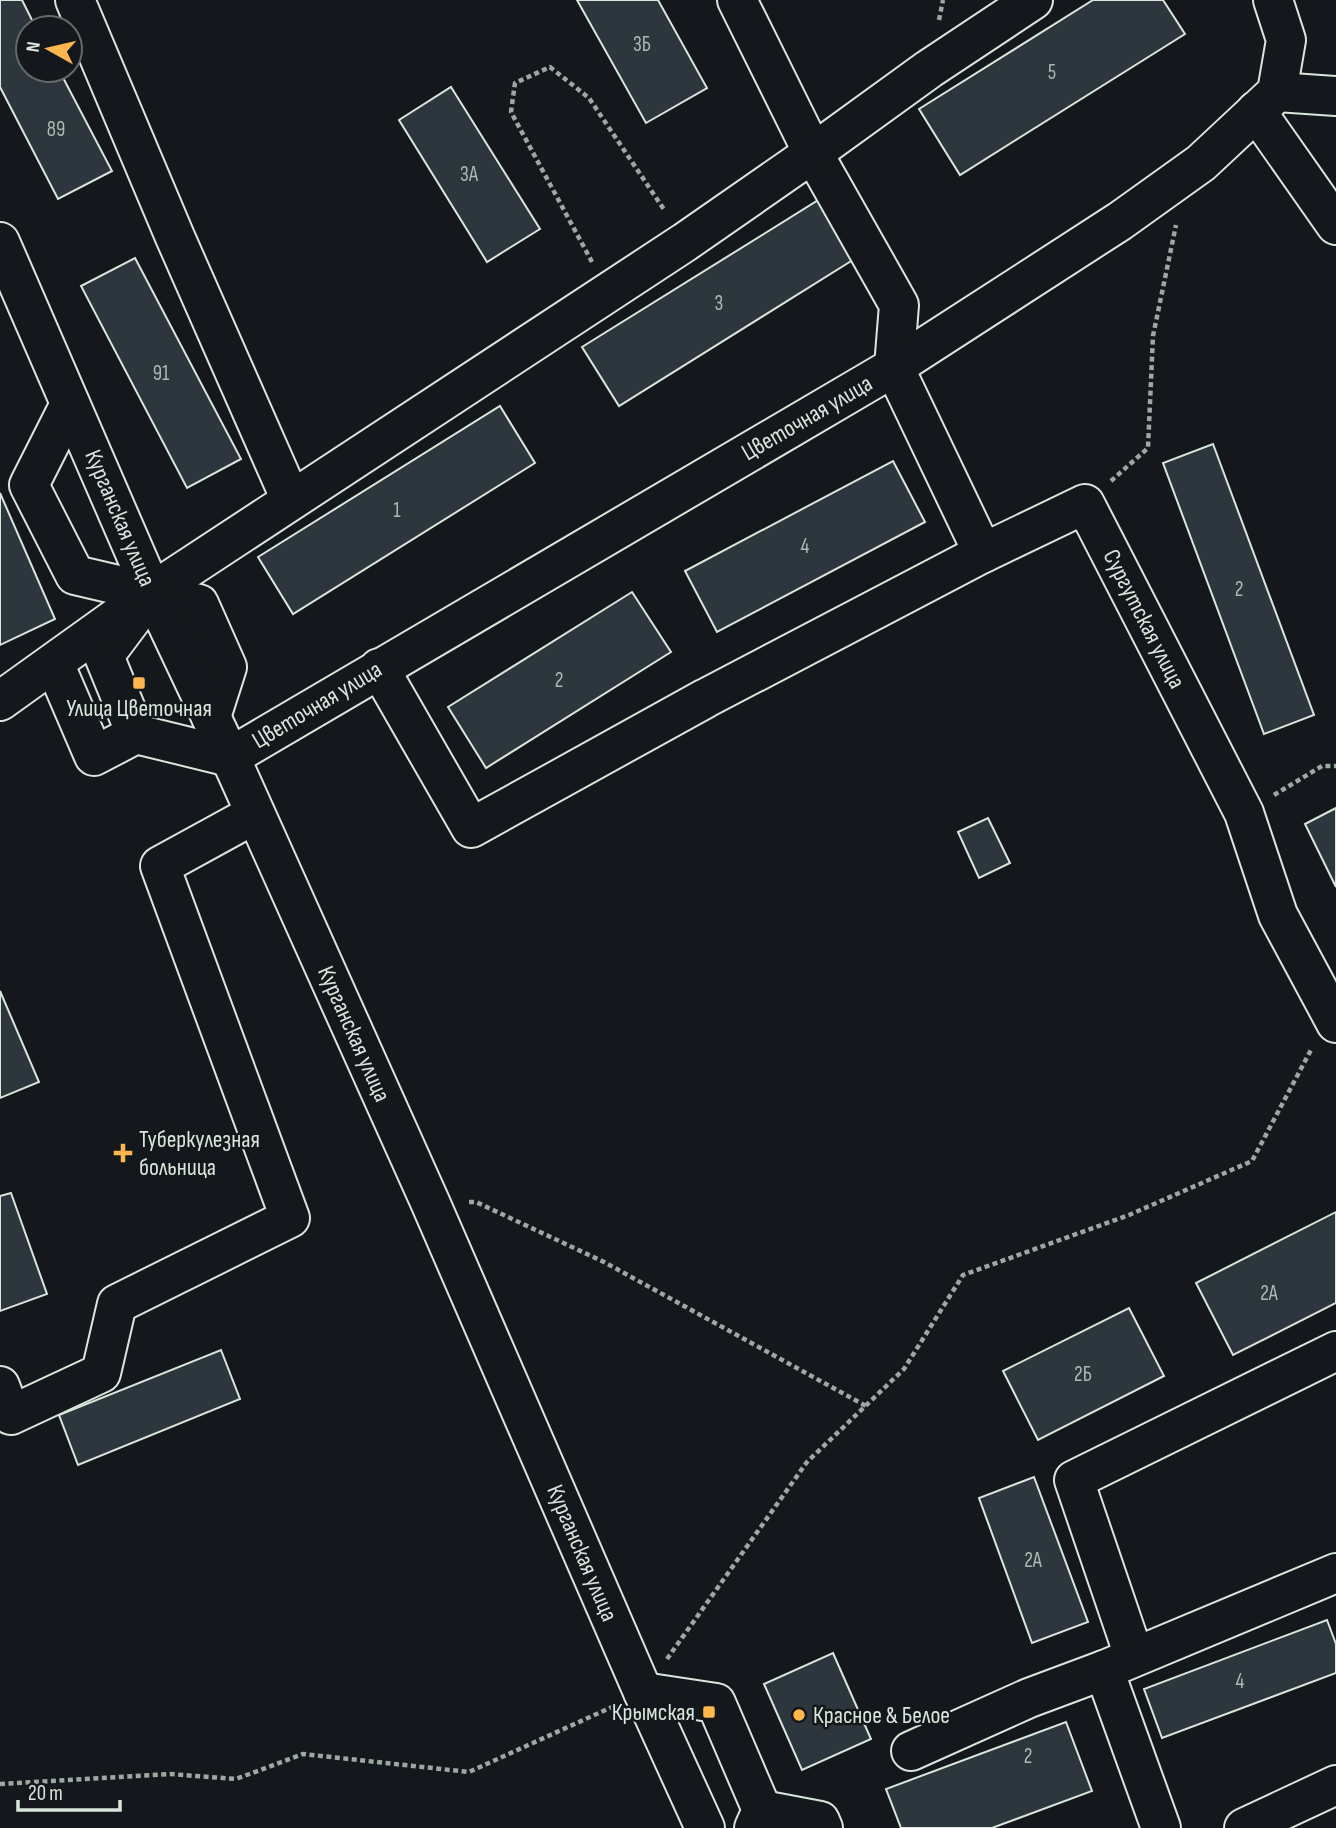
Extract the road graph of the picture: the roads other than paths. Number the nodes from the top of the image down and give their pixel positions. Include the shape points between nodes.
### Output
1 (75, 0) edge
2 (737, 0) edge
3 (1033, 0) edge
4 (1273, 0) edge
5 (1336, 96) edge
6 (1267, 101) junction
7 (813, 153) junction
8 (1336, 225) edge
9 (0, 242) edge
10 (894, 367) junction
11 (70, 404) junction
12 (291, 500) junction
13 (983, 553) junction
14 (152, 592) junction
15 (54, 663) junction
16 (379, 668) junction
17 (0, 701) edge
18 (135, 734) junction
19 (230, 757) junction
20 (255, 814) junction
21 (1333, 1018) edge
22 (1336, 1351) edge
23 (0, 1386) edge
24 (1336, 1575) edge
25 (1119, 1663) junction
26 (643, 1692) junction
27 (911, 1751) dead end
28 (1336, 1785) edge
29 (758, 1819) edge
30 (705, 1828) edge
31 (823, 1828) edge
32 (1161, 1828) edge
33 (1244, 1828) edge

1 - 12 street
2 - 7 street
3 - 7 street
4 - 6 street via 1286,40
5 - 6 street
6 - 8 street
6 - 10 street, Цветочная улица via 1179,179
7 - 10 street via 899,305
7 - 12 street
9 - 11 street, Курганская улица
10 - 13 street
10 - 16 street, Цветочная улица
11 - 14 street, Курганская улица
11 - 14 street via 29,485 75,575
12 - 14 street
13 - 16 street via 471,828
13 - 21 street, Сургутская улица via 1085,505 1244,813 1278,915
14 - 15 street
14 - 18 street via 104,656
14 - 19 street, Курганская улица
15 - 17 street
15 - 18 street via 94,756
16 - 19 street, Цветочная улица
18 - 19 street
19 - 20 street, Курганская улица
20 - 23 street via 160,866 290,1218 117,1304 101,1373 11,1415
20 - 26 street, Курганская улица
22 - 25 street via 1074,1480
24 - 25 street
25 - 27 street
25 - 32 street
26 - 29 street via 716,1703
26 - 30 street, Курганская улица
28 - 33 street
29 - 31 street via 820,1821

